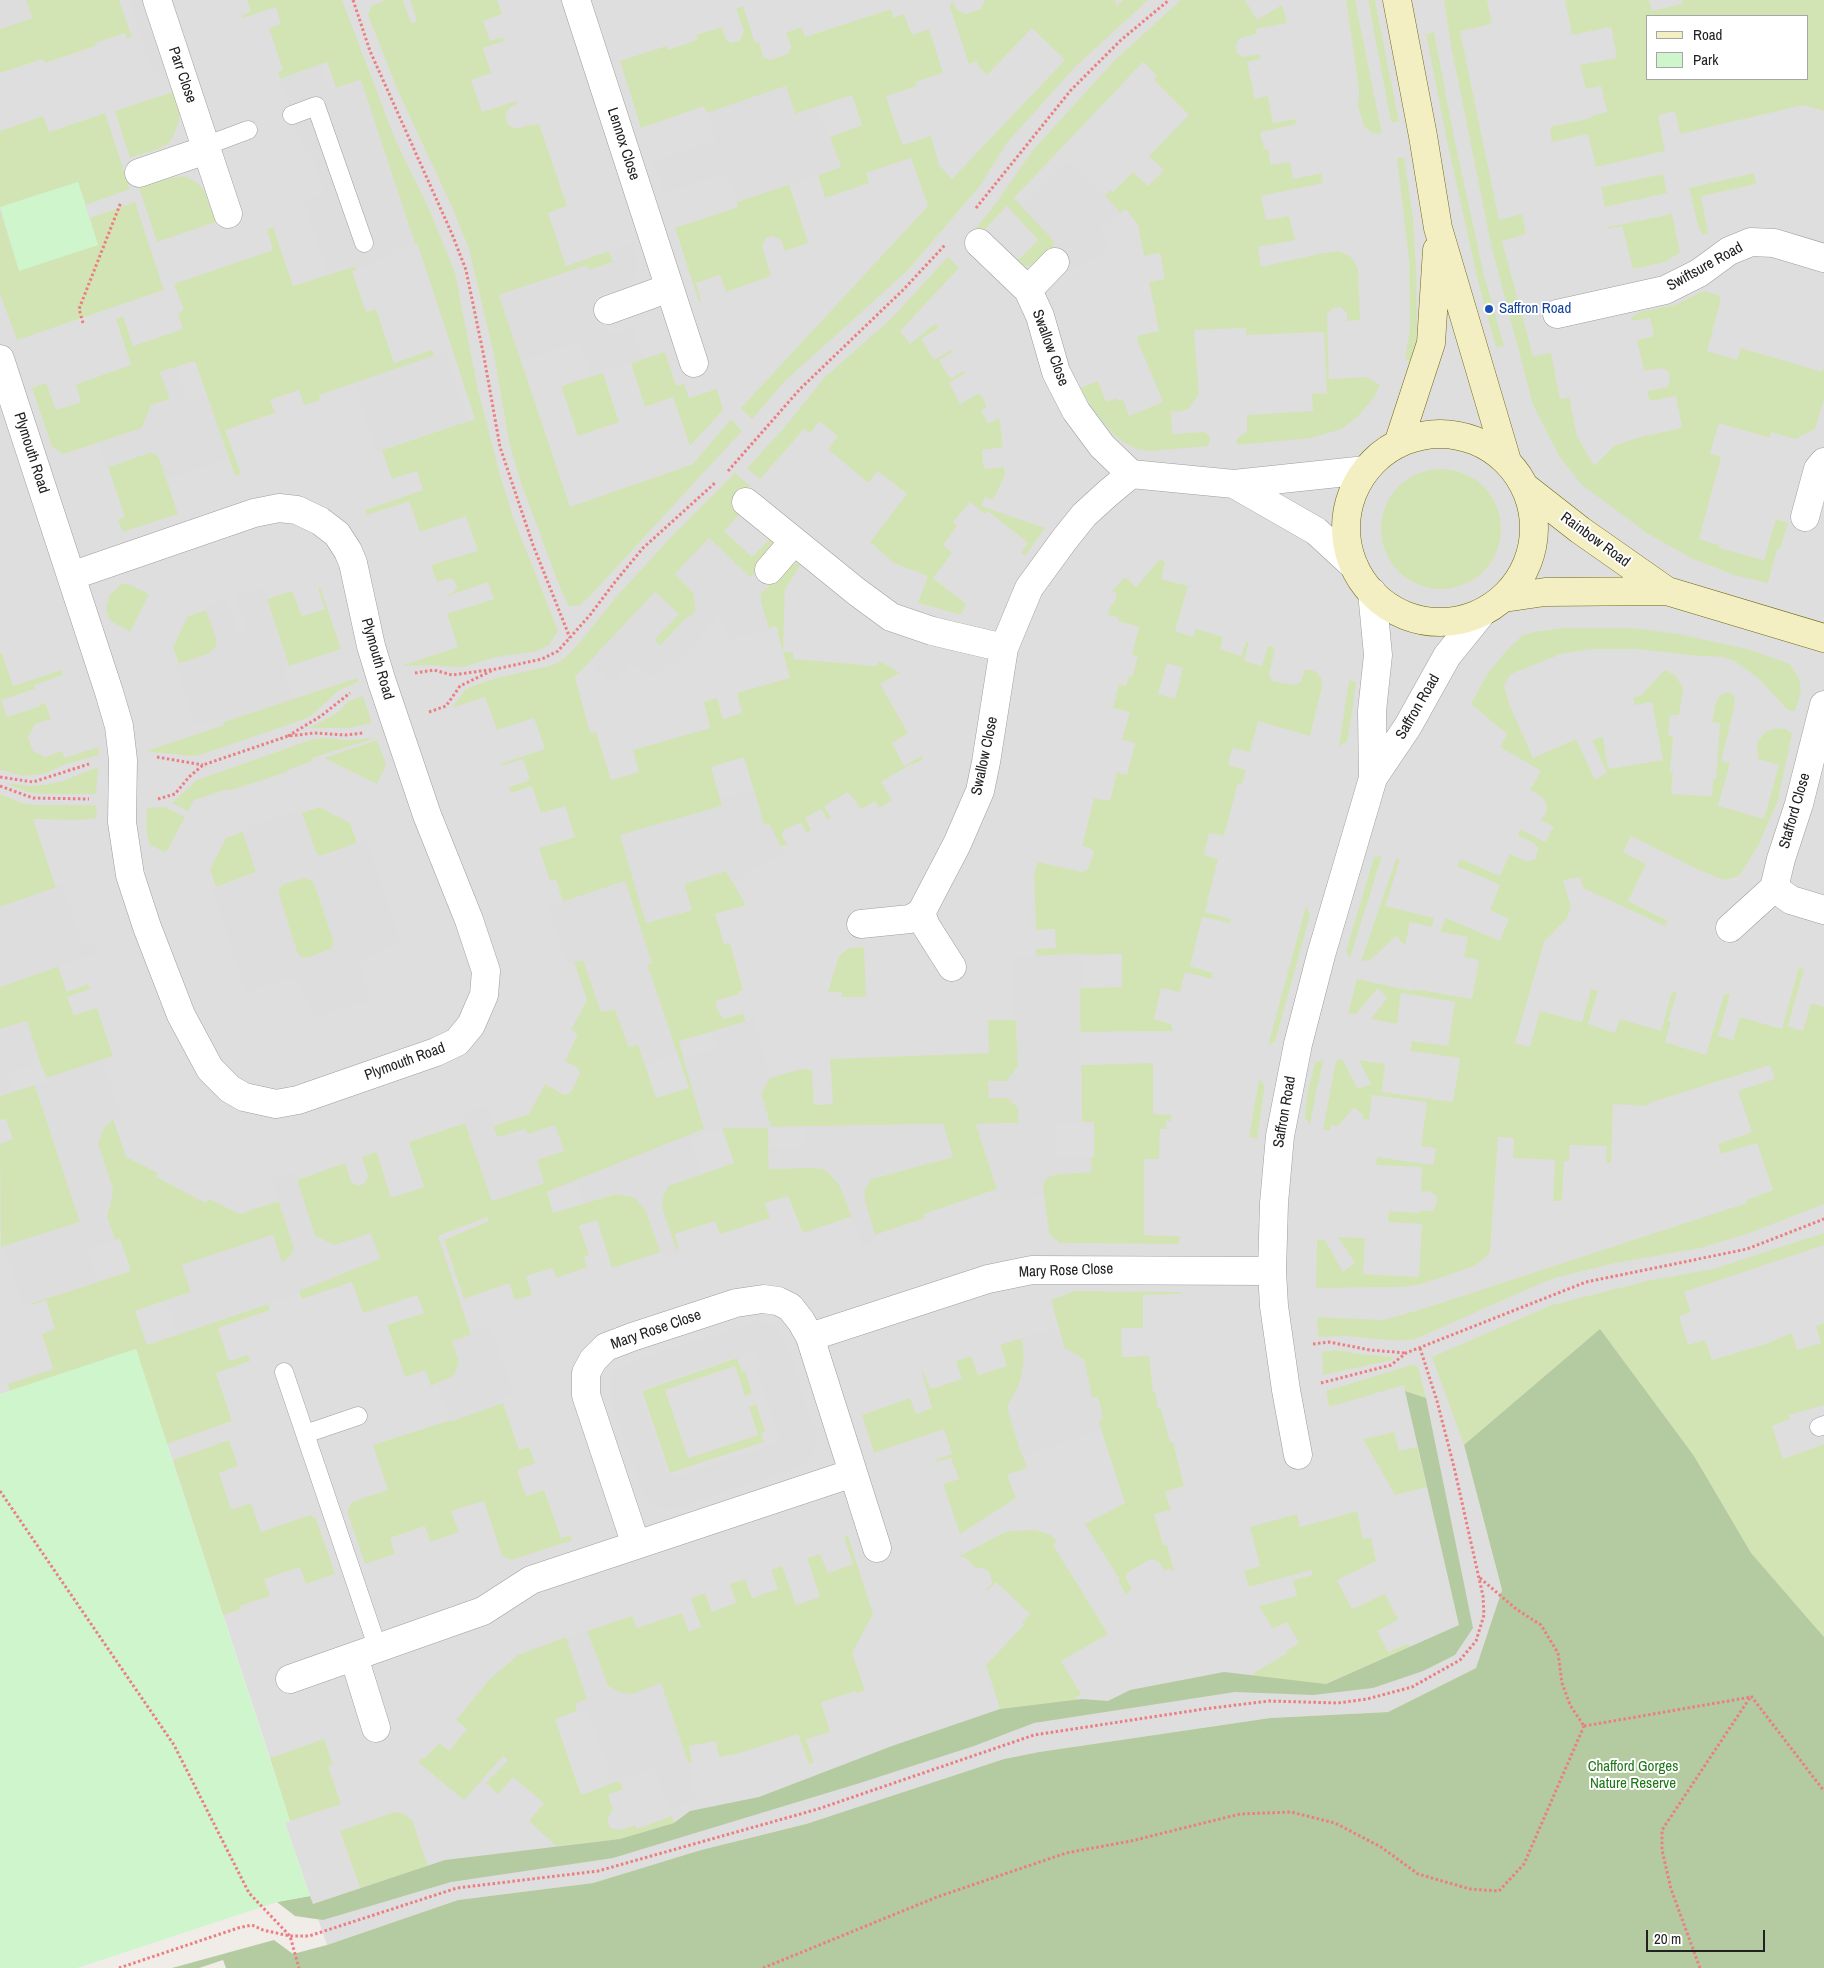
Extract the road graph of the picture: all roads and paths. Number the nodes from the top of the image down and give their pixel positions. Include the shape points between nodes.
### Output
1 (157, 0) edge
2 (353, 0) edge
3 (576, 0) edge
4 (1169, 0) edge
5 (1397, 0) edge
6 (292, 114) dead end
7 (248, 130) dead end
8 (206, 148) junction
9 (140, 173) dead end
10 (122, 199) dead end
11 (973, 212) dead end
12 (228, 214) dead end
13 (1438, 228) junction
14 (949, 242) dead end
15 (364, 243) dead end
16 (979, 243) dead end
17 (1824, 258) edge
18 (1055, 262) dead end
19 (669, 288) junction
20 (1028, 290) junction
21 (608, 310) dead end
22 (1557, 314) dead end
23 (83, 323) dead end
24 (0, 359) edge
25 (694, 363) dead end
26 (1398, 444) junction
27 (1506, 461) junction
28 (1824, 462) edge
29 (1366, 470) junction
30 (727, 471) dead end
31 (1132, 474) junction
32 (721, 477) dead end
33 (1234, 484) junction
34 (1525, 487) junction
35 (746, 502) dead end
36 (1805, 517) dead end
37 (794, 541) junction
38 (1354, 566) junction
39 (769, 570) dead end
40 (72, 576) junction
41 (1667, 591) junction
42 (1372, 592) junction
43 (1504, 598) junction
44 (1480, 614) junction
45 (570, 638) junction
46 (1824, 638) edge
47 (1004, 648) junction
48 (496, 669) junction
49 (408, 674) dead end
50 (355, 691) dead end
51 (1824, 706) edge
52 (422, 714) dead end
53 (370, 731) dead end
54 (288, 736) junction
55 (153, 756) dead end
56 (97, 763) dead end
57 (204, 765) junction
58 (0, 777) edge
59 (1373, 778) junction
60 (0, 786) edge
61 (95, 799) dead end
62 (152, 800) dead end
63 (1774, 888) junction
64 (1824, 910) edge
65 (922, 913) junction
66 (861, 924) dead end
67 (1730, 928) dead end
68 (952, 967) dead end
69 (1824, 1219) edge
70 (1272, 1270) junction
71 (810, 1337) junction
72 (1279, 1347) junction
73 (1420, 1348) junction
74 (1406, 1353) junction
75 (284, 1372) dead end
76 (1286, 1390) junction
77 (358, 1416) dead end
78 (305, 1434) junction
79 (1298, 1456) dead end
80 (854, 1473) junction
81 (0, 1491) edge
82 (636, 1545) junction
83 (877, 1548) dead end
84 (1479, 1576) junction
85 (366, 1653) junction
86 (290, 1679) dead end
87 (1751, 1696) junction
88 (1584, 1726) junction
89 (376, 1728) dead end
90 (1824, 1791) edge
91 (290, 1936) junction
92 (119, 1968) edge
93 (299, 1968) edge
94 (763, 1968) edge
95 (1700, 1968) edge

1 - 8 street, Parr Close
2 - 45 path via 370,51 466,270 500,447 533,545
3 - 19 street, Lennox Close
4 - 11 path via 1121,40 1071,90
5 - 13 street, Saffron Road
6 - 15 lane via 316,106
7 - 8 lane
8 - 9 street
8 - 12 street, Parr Close
10 - 23 path via 79,309
13 - 26 street, Saffron Road via 1431,344
13 - 27 street, Saffron Road
14 - 30 path via 800,389
16 - 20 street, Swallow Close
17 - 22 street, Swiftsure Road via 1774,243 1751,242 1729,250 1699,273 1665,290
18 - 20 street, Swallow Close
19 - 21 street
19 - 25 street, Lennox Close
20 - 31 street, Swallow Close via 1040,316 1056,372 1076,411 1102,446
24 - 40 street, Plymouth Road
26 - 27 street, Saffron Road via 1426,435 1455,435 1483,444
26 - 29 street, Saffron Road
27 - 34 street, Saffron Road
28 - 36 street via 1818,469
29 - 33 street
29 - 38 street, Saffron Road via 1353,492 1347,516 1347,542
31 - 33 street
31 - 47 street, Swallow Close via 1090,510 1064,540 1029,588
32 - 45 path via 643,548
33 - 38 street via 1316,531
34 - 41 street, Rainbow Road
34 - 43 street, Saffron Road via 1534,518 1532,550 1522,576
35 - 37 street
37 - 39 street
37 - 47 street via 891,616 932,631
38 - 42 street, Saffron Road
40 - 40 street, Plymouth Road via 254,512 279,508 298,510 337,534 353,563 371,646 427,815 486,971 484,995 471,1025 457,1042 334,1088 276,1104 244,1097 230,1089 210,1069 181,1015 146,927 130,875 122,822 123,760 119,726
41 - 43 street, Rainbow Road via 1545,592
41 - 46 street, Rainbow Road
42 - 44 street, Saffron Road via 1396,611 1425,621 1453,622
42 - 59 street, Saffron Road via 1378,654 1372,711
43 - 44 street, Saffron Road
44 - 59 street, Saffron Road via 1448,656 1408,726
45 - 48 path via 542,659
47 - 65 street, Swallow Close via 980,791
48 - 49 path via 452,674 434,670
48 - 52 path via 460,686 446,706
50 - 54 path
51 - 63 street, Stafford Close
53 - 54 path
54 - 57 path
55 - 57 path
56 - 58 path via 33,782
57 - 62 path via 175,794
59 - 70 street, Saffron Road via 1298,1044 1280,1136
60 - 61 path via 33,798
63 - 64 street via 1791,900
63 - 67 street
65 - 66 street via 910,920
65 - 68 street via 926,926
69 - 73 path via 1747,1249 1586,1282
70 - 71 street, Mary Rose Close via 1032,1270 988,1279
70 - 72 street, Saffron Road
71 - 80 street, Mary Rose Close
71 - 82 street, Mary Rose Close via 790,1307 763,1299 736,1303 632,1337 606,1347 593,1360 586,1373 586,1395
72 - 74 path via 1329,1342
72 - 76 street, Saffron Road
73 - 74 path
73 - 84 path via 1452,1458
74 - 76 path via 1391,1365
75 - 78 lane
76 - 79 street, Saffron Road
77 - 78 lane
78 - 85 lane
80 - 82 street
80 - 83 street, Mary Rose Close
81 - 91 path via 174,1745 249,1893
82 - 85 street via 531,1580 482,1611
84 - 88 path via 1516,1609 1541,1625 1558,1653 1562,1683 1570,1705
84 - 91 path via 1484,1615 1476,1641 1460,1660 1412,1687 1338,1704 1269,1701 1034,1735 818,1809 598,1871 457,1888 309,1936
85 - 86 street
85 - 89 street
87 - 88 path
87 - 90 path
87 - 95 path via 1662,1830 1662,1850 1671,1889
88 - 94 path via 1524,1864 1498,1891 1470,1889 1418,1874 1380,1847 1335,1824 1291,1812 1240,1814 1131,1841 1066,1853 937,1897
91 - 92 path via 252,1925
91 - 93 path

